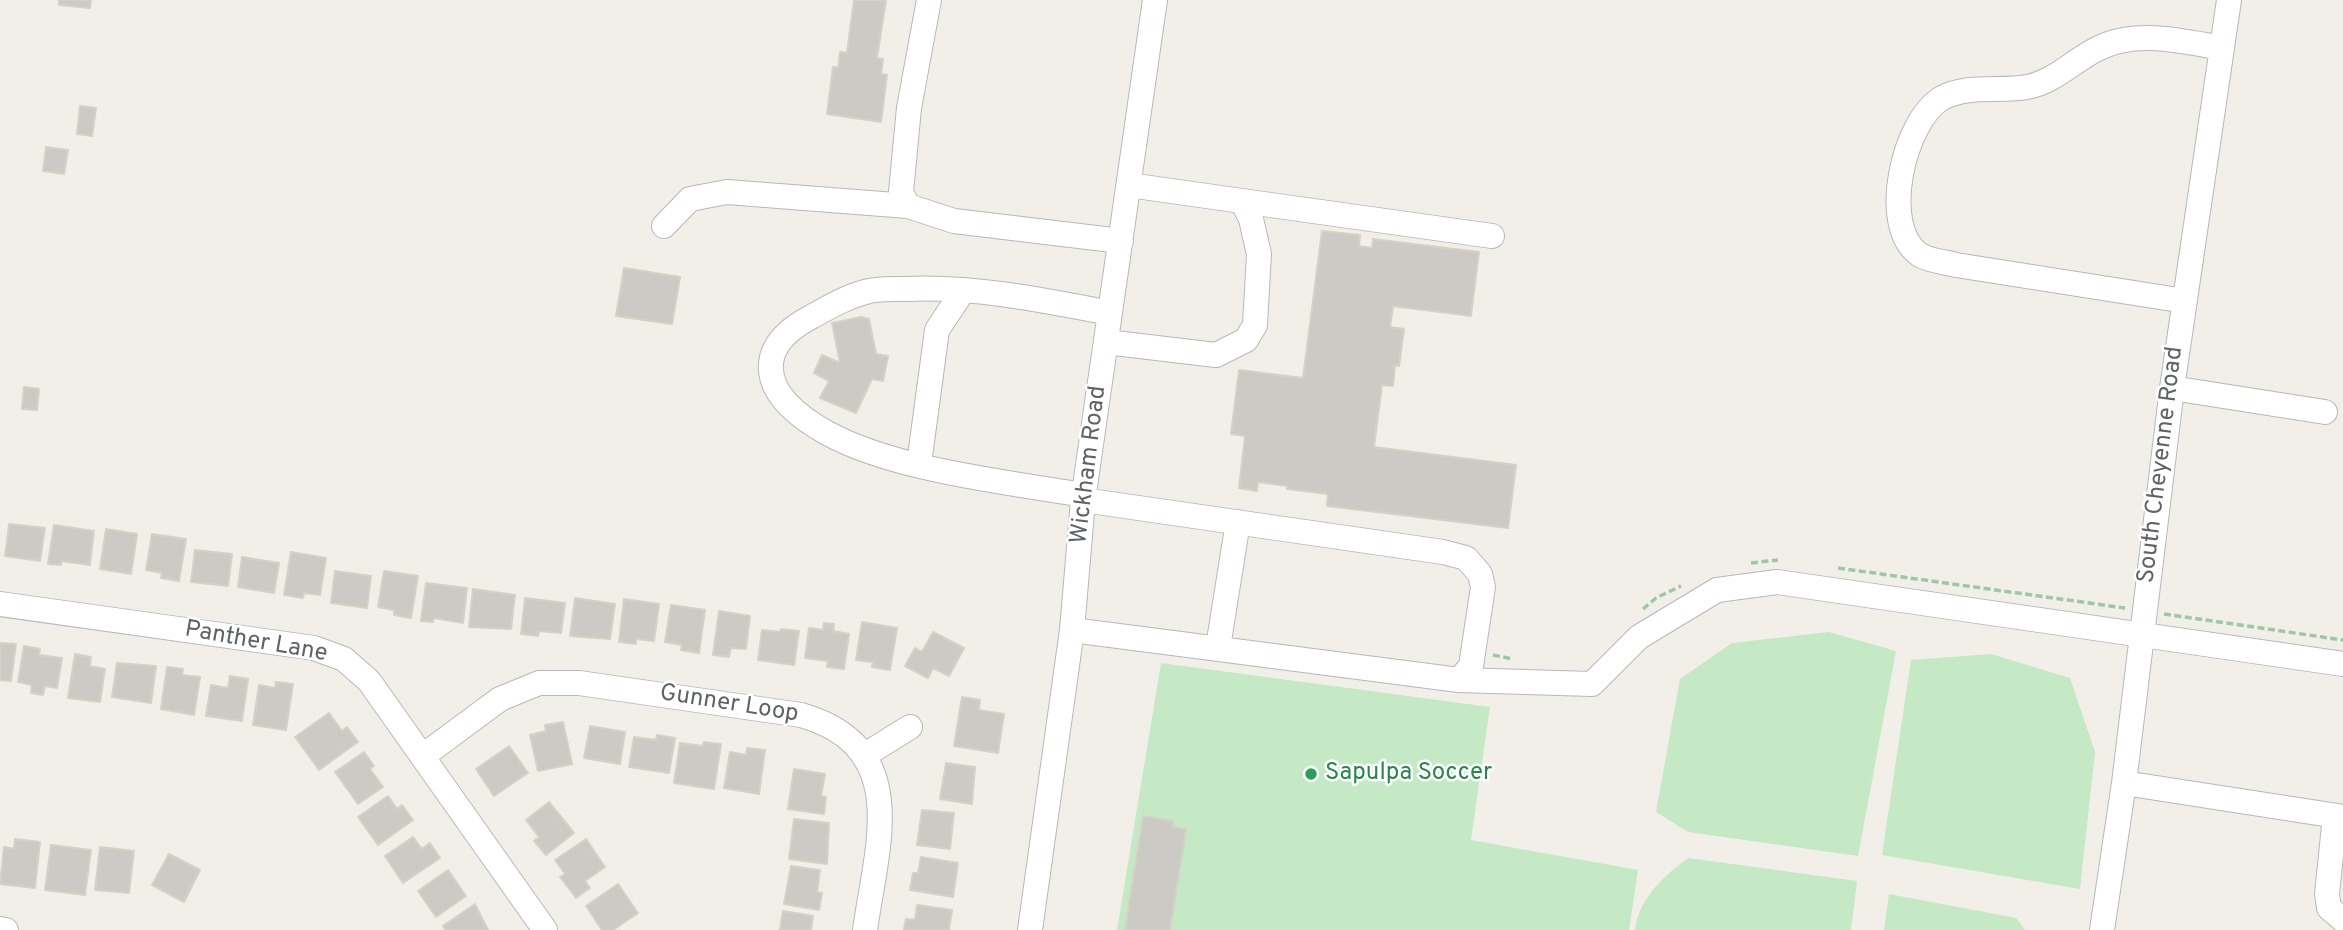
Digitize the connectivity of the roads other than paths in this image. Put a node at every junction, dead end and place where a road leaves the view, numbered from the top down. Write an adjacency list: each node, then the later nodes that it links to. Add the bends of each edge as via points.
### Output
1 (929, 0): 7 (street, via 909,108 901,192)
2 (1155, 0): 5 (street, Wickham Road)
3 (2229, 0): 4 (street, South Cheyenne Road)
4 (2222, 48): 12 (street, South Cheyenne Road); 12 (street, via 2161,38 2119,39 2028,87 1972,90 1942,98 1923,116 1903,160 1896,204 1907,237 1920,255 1956,265)
5 (1129, 185): 6 (street); 10 (street, Wickham Road)
6 (1242, 201): 9 (street); 14 (street, via 1259,254 1255,325 1247,340 1216,355)
7 (908, 206): 8 (street, via 727,192 690,199); 10 (street, via 954,221)
8 (664, 226)
9 (1492, 236)
10 (1121, 241): 13 (street, Wickham Road)
11 (963, 291): 13 (street, via 1021,296); 17 (street, via 937,330); 17 (street, via 870,290 792,327 771,362 775,388 793,409 827,433 875,453)
12 (2185, 301): 15 (street, South Cheyenne Road)
13 (1110, 313): 14 (street, Wickham Road)
14 (1106, 342): 18 (street, Wickham Road)
15 (2172, 388): 16 (street); 22 (street, South Cheyenne Road)
16 (2325, 412)
17 (919, 464): 18 (street)
18 (1083, 498): 19 (street); 21 (street, Wickham Road)
19 (1238, 523): 23 (street); 25 (street, via 1466,558 1480,573 1483,587 1471,666)
20 (0, 604): 28 (street, Panther Lane, via 330,652 369,681)
21 (1072, 630): 23 (street); 36 (street, Wickham Road)
22 (2140, 633): 24 (street); 25 (street, via 1777,582 1717,590 1639,636 1591,684); 29 (street, South Cheyenne Road)
23 (1218, 647): 25 (street)
24 (2343, 664)
25 (1458, 680)
26 (910, 727): 27 (street)
27 (865, 755): 28 (street, Gunner Loop, via 838,730 801,715 559,682 539,683 500,699); 35 (street, Gunner Loop, via 878,786 881,812)
28 (423, 756): 34 (street, Panther Lane)
29 (2124, 783): 30 (street); 37 (street, South Cheyenne Road)
30 (2339, 816): 31 (street, via 2327,894 2329,908)
31 (2343, 920)
32 (0, 929): 33 (street)
33 (6, 930)
34 (545, 930)
35 (865, 930)
36 (1030, 930)
37 (2102, 930)

